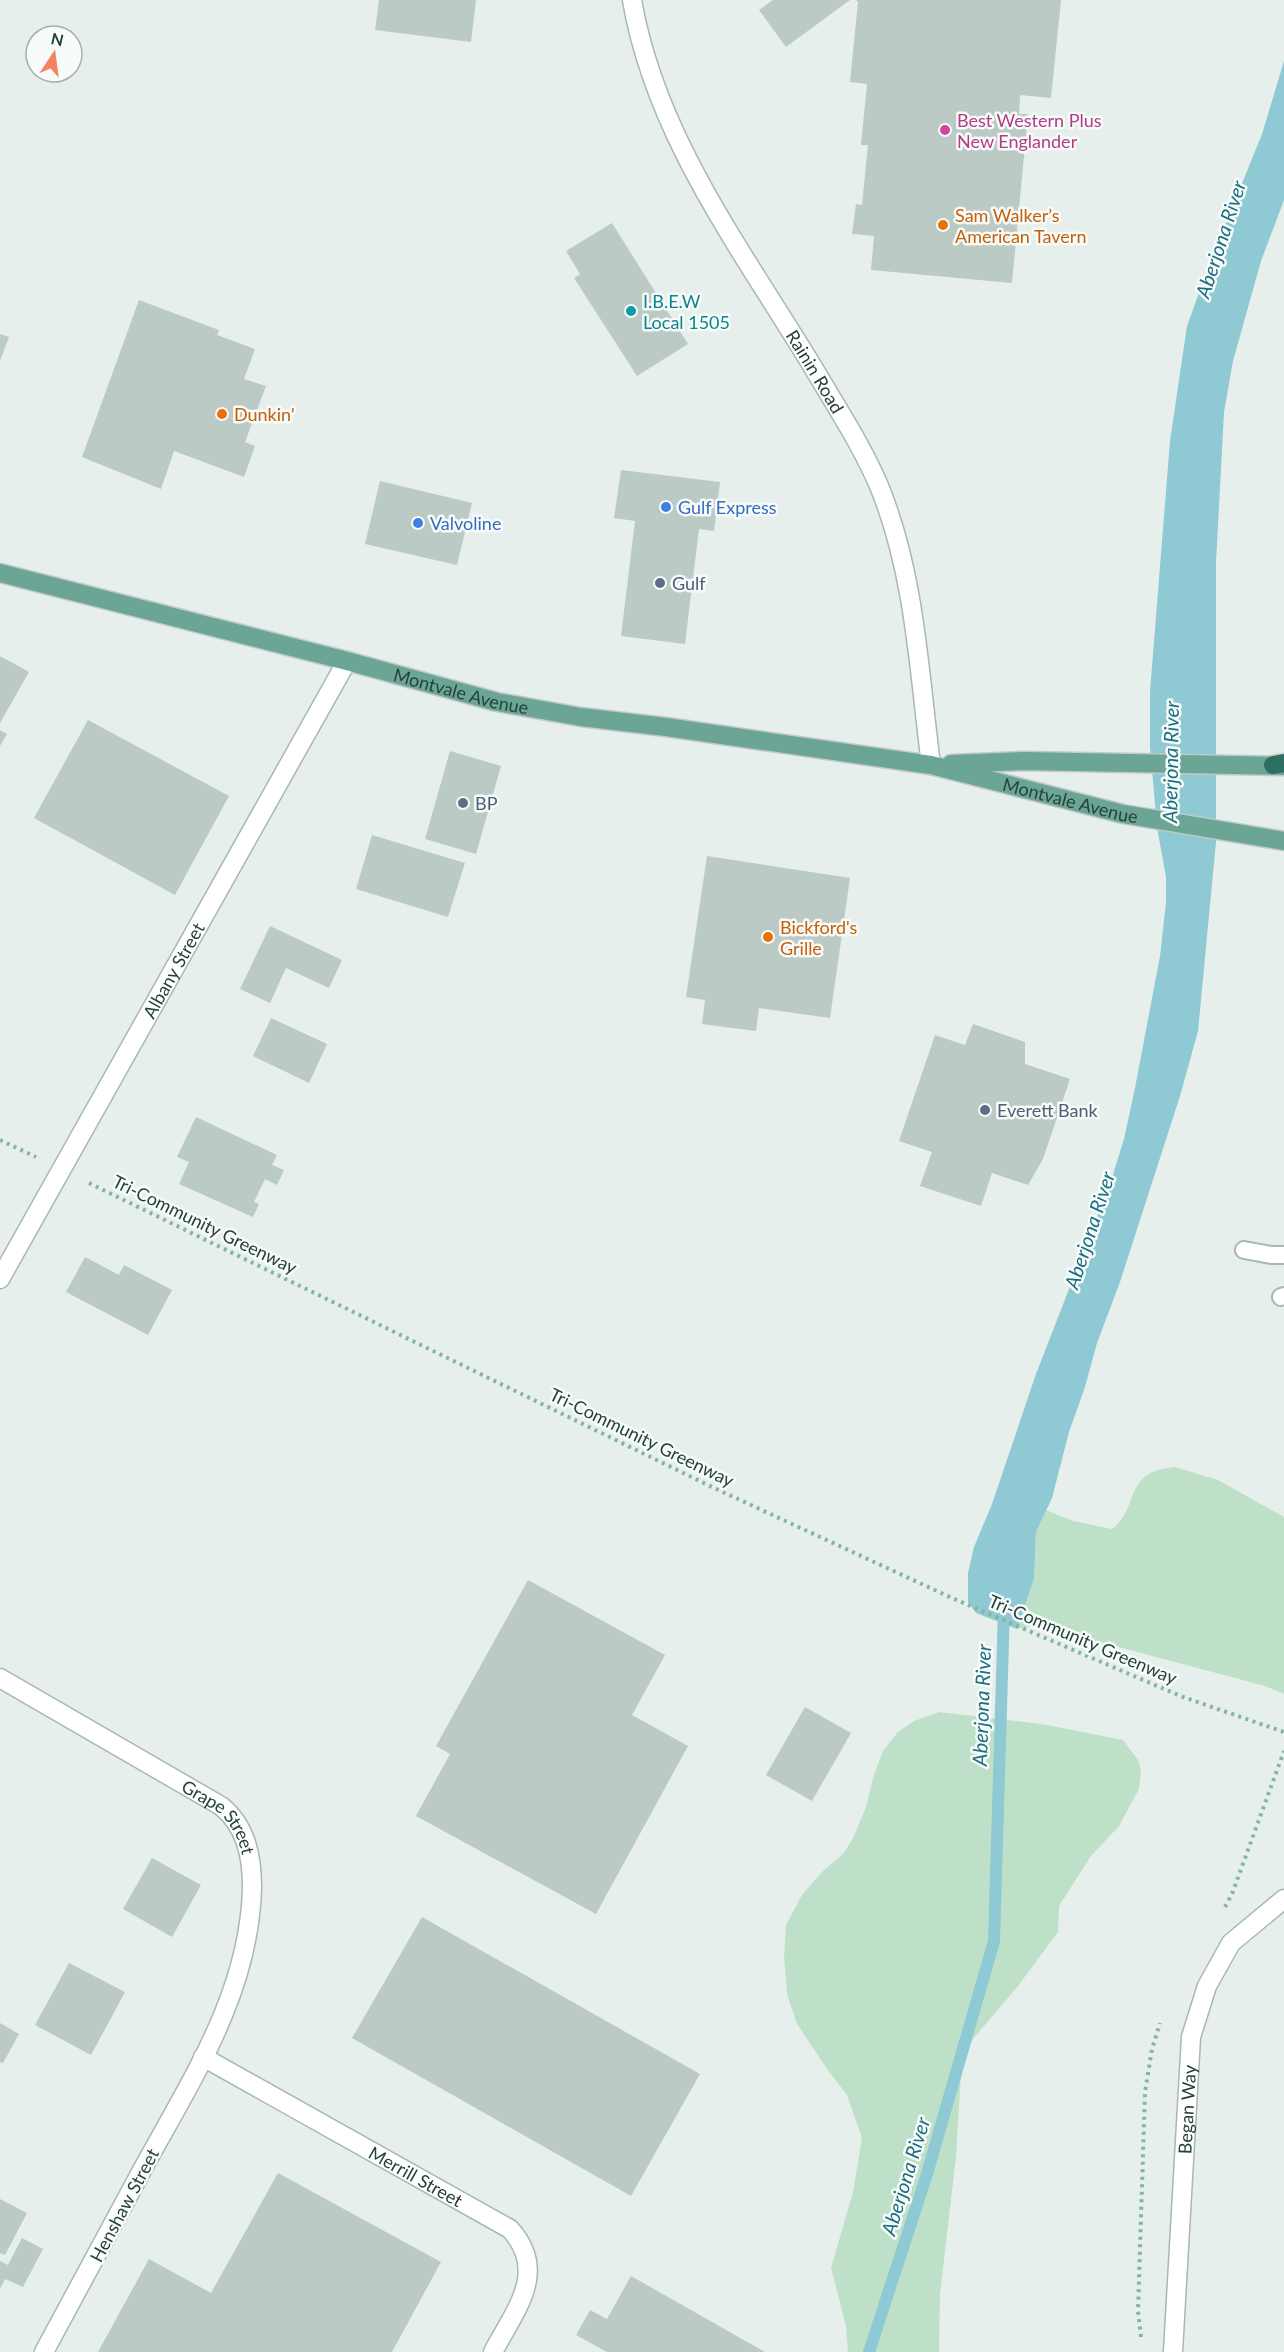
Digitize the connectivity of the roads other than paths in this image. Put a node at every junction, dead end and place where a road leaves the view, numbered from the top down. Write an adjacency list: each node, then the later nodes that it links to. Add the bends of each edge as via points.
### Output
1 (632, 0): 4 (street, Rainin Road, via 642,44 671,128 861,448 879,486 906,579)
2 (0, 573): 3 (main road, Montvale Avenue)
3 (347, 661): 4 (main road, Montvale Avenue, via 516,706); 9 (street, Albany Street)
4 (931, 765): 5 (main road, Montvale Avenue, via 1024,761); 6 (main road, Montvale Avenue, via 1124,814)
5 (1280, 765)
6 (1284, 841)
7 (1244, 1250): 8 (lane)
8 (1284, 1255)
9 (0, 1279)
10 (0, 1678): 12 (street, Grape Street, via 213,1801 242,1830 252,1877 248,1931 229,2002)
11 (1284, 1899): 15 (street, Began Way, via 1231,1943 1207,1986 1191,2037)
12 (203, 2057): 13 (street, Henshaw Street); 14 (street, Merrill Street, via 510,2229 523,2246 529,2276 523,2296)
13 (44, 2352)
14 (493, 2352)
15 (1173, 2352)

